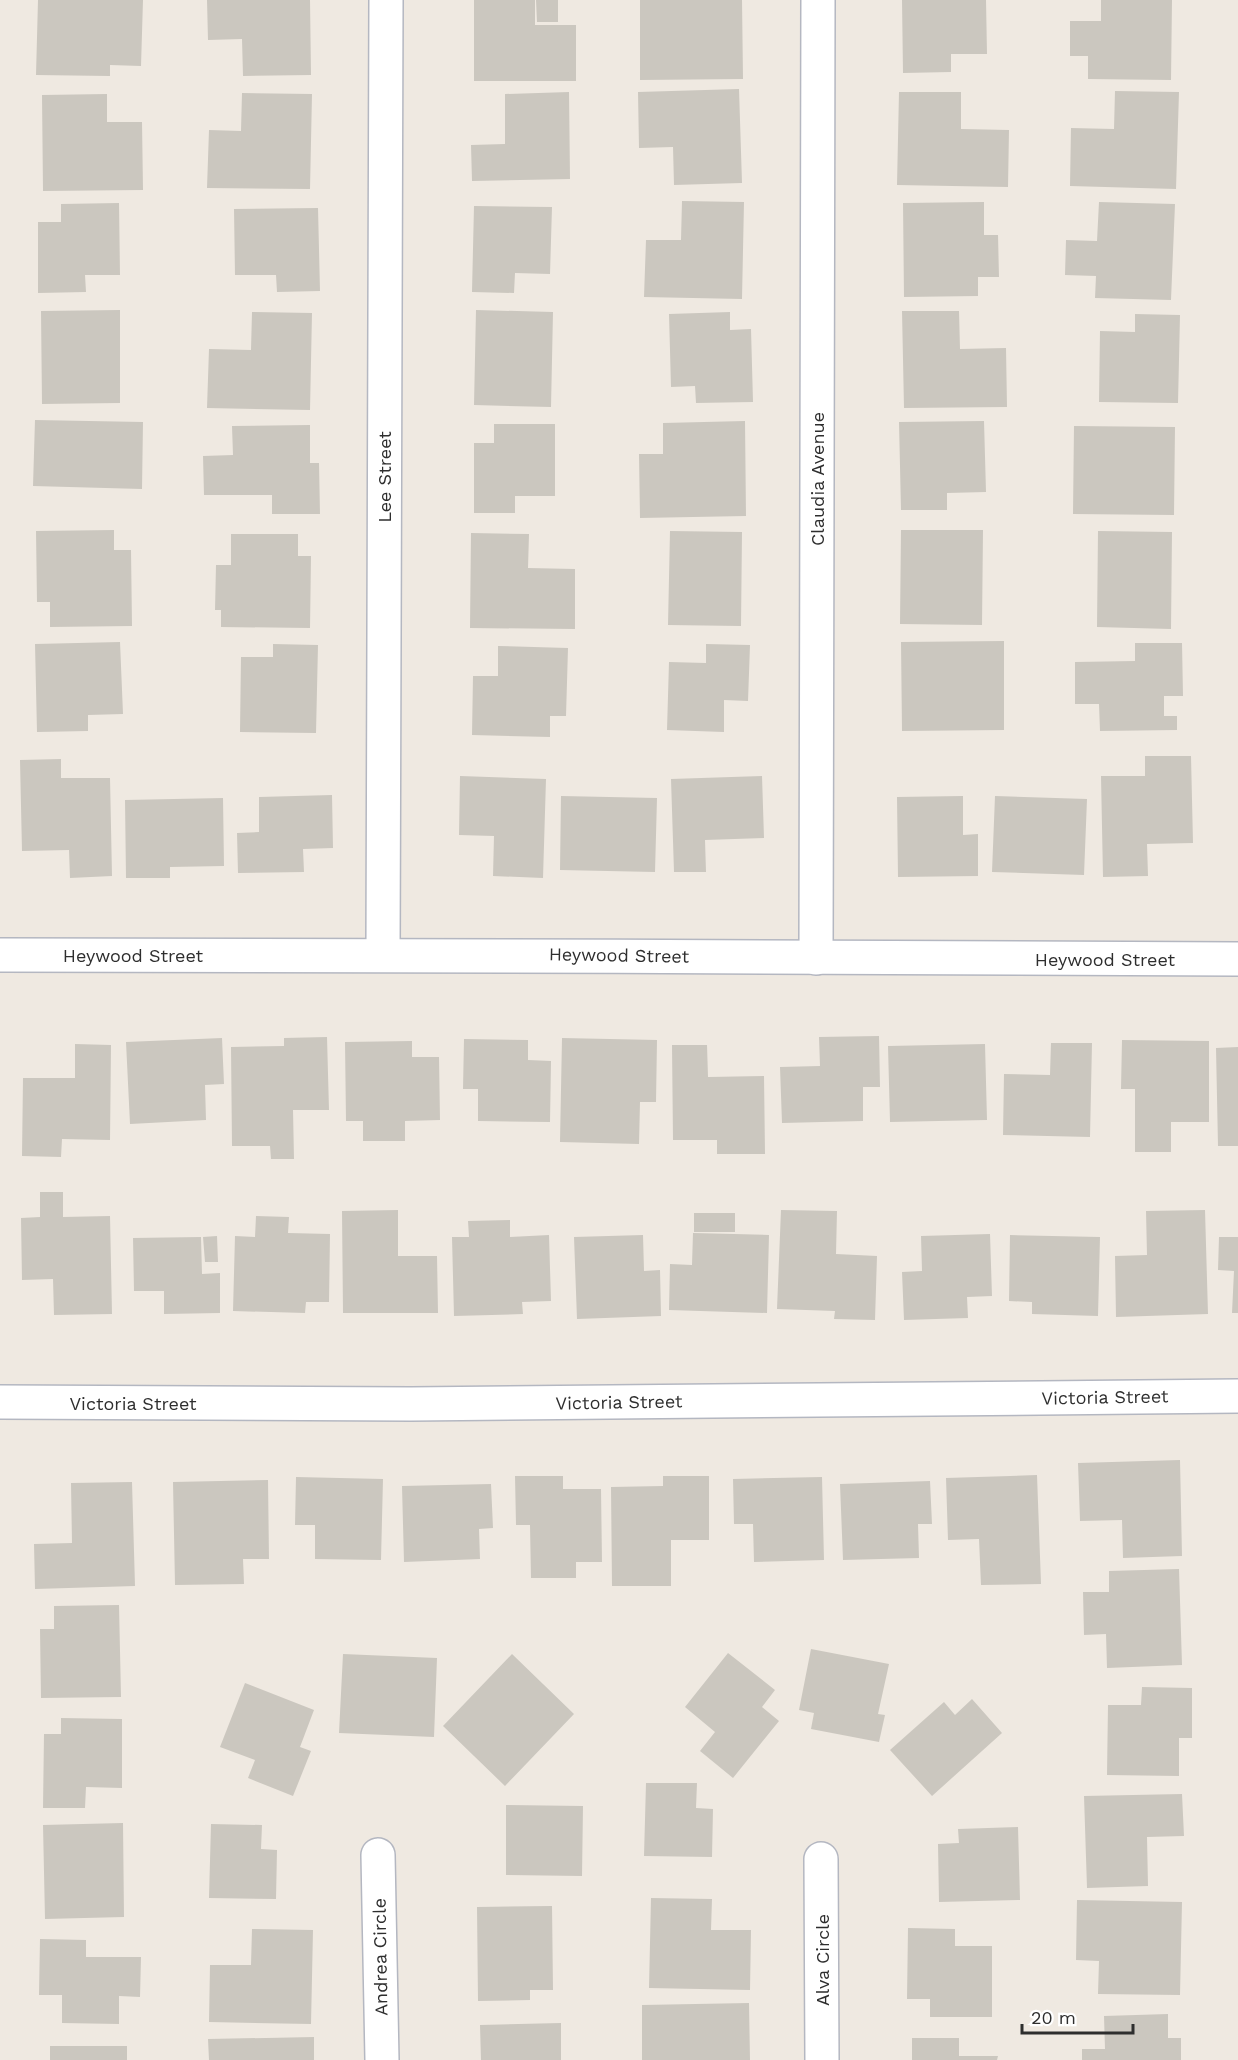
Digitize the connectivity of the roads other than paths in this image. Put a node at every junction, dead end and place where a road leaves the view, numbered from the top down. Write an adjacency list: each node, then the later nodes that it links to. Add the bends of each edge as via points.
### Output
1 (386, 0): 3 (street, Lee Street)
2 (818, 0): 5 (street, Claudia Avenue)
3 (383, 954): 4 (street, Heywood Street); 5 (street, Heywood Street)
4 (0, 955)
5 (816, 958): 6 (street, Heywood Street)
6 (1238, 959)
7 (1238, 1396): 8 (street, Victoria Street, via 411,1404)
8 (0, 1402)
9 (378, 1855): 11 (street, Andrea Circle)
10 (821, 1859): 12 (street, Alva Circle)
11 (382, 2060)
12 (822, 2060)

